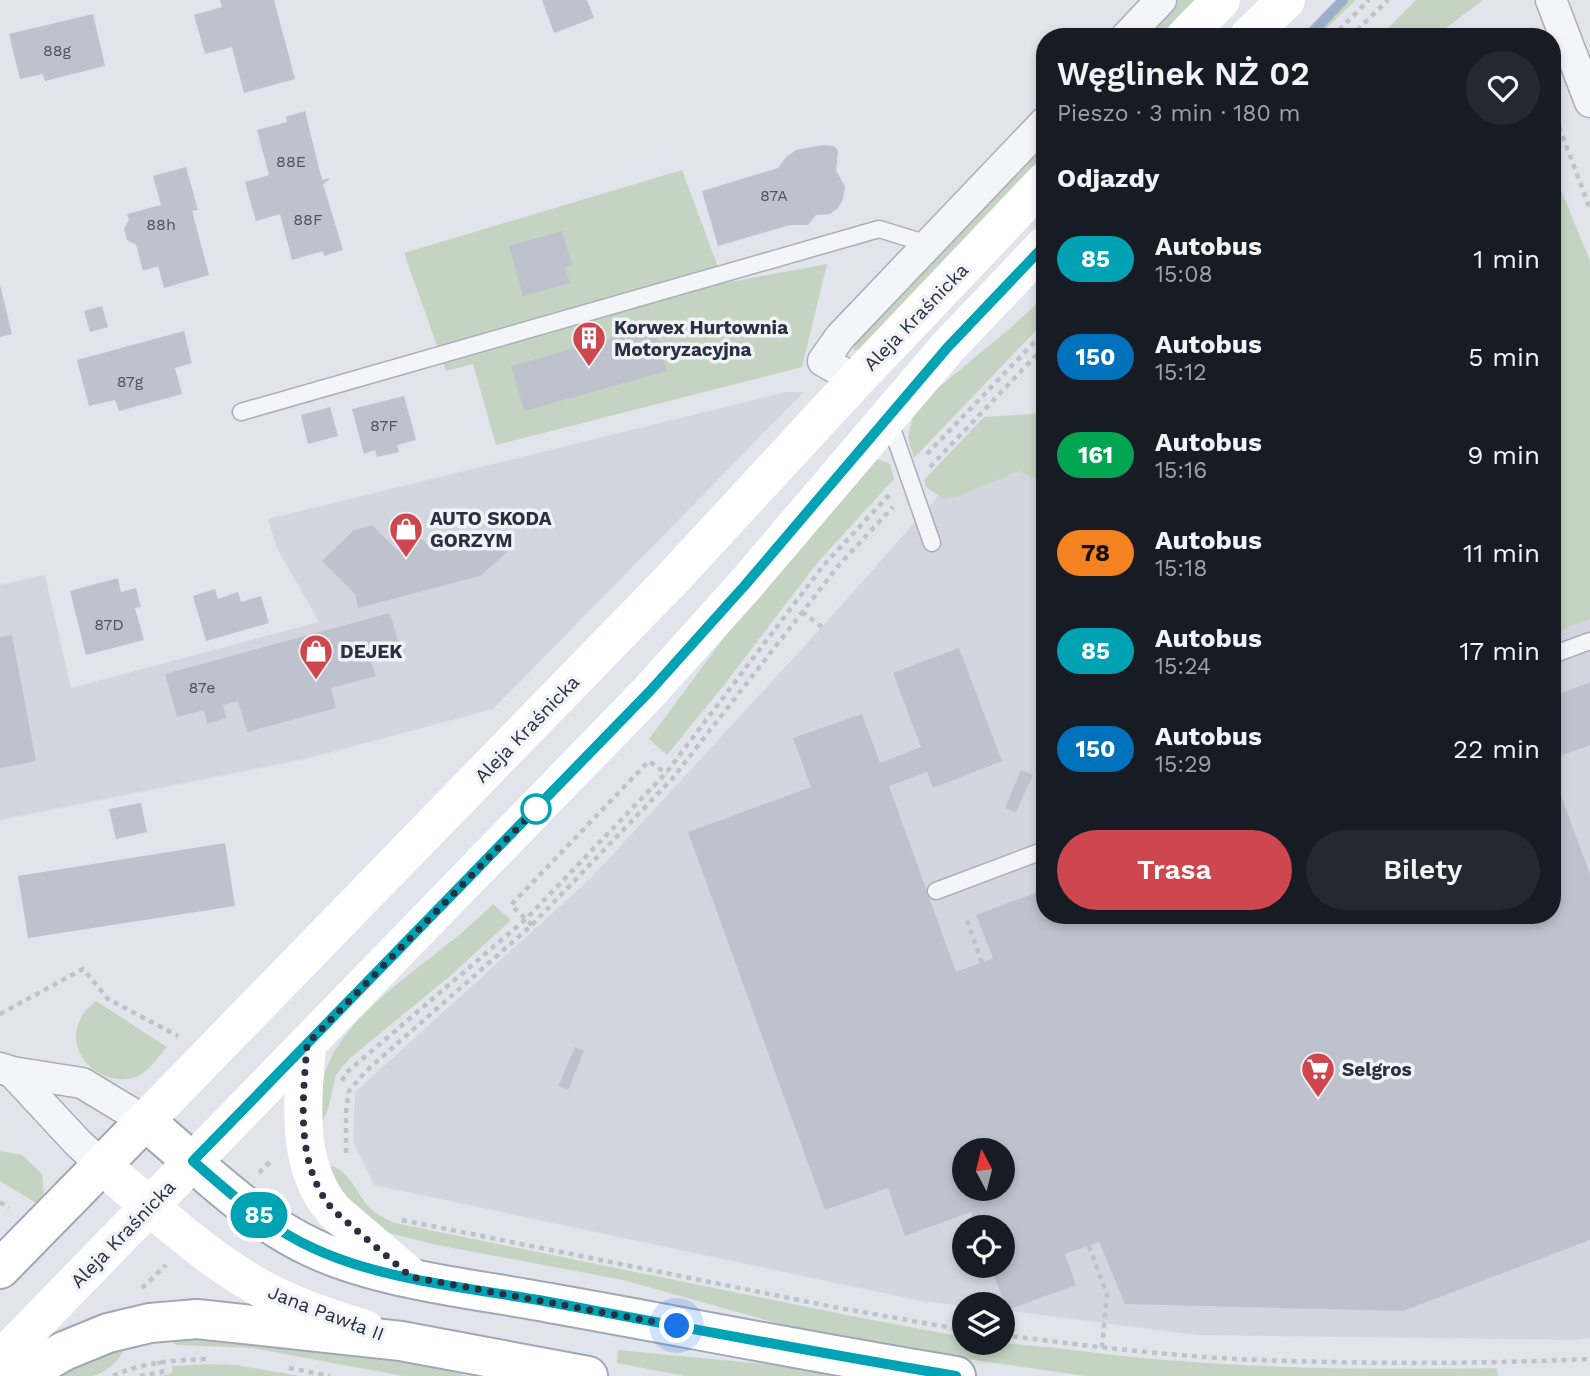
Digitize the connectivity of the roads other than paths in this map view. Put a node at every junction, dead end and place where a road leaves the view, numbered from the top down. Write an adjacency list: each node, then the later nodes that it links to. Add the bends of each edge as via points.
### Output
1 (1161, 0): 5 (street)
2 (1221, 0): 6 (main road)
3 (1286, 0): 7 (main road)
4 (1551, 0): 8 (street)
5 (1135, 28)
6 (1194, 28)
7 (1257, 28)
8 (1590, 102)
9 (1036, 131): 11 (street, Aleja Kraśnicka)
10 (1036, 190): 13 (main road, Aleja Kraśnicka)
11 (928, 244): 13 (street, Aleja Kraśnicka, via 823,361); 14 (lane, via 878,229)
12 (1036, 254): 15 (main road, Aleja Kraśnicka)
13 (856, 380): 23 (main road, Aleja Kraśnicka, via 674,577)
14 (241, 412)
15 (888, 416): 16 (lane); 21 (main road, Aleja Kraśnicka, via 650,691)
16 (932, 543)
17 (1590, 641): 18 (lane)
18 (1561, 652)
19 (1036, 853): 20 (lane)
20 (936, 891)
21 (307, 1044): 24 (main road, Aleja Kraśnicka); 28 (main road, via 304,1141 315,1182 334,1211)
22 (6, 1070): 23 (street, via 82,1083); 25 (street)
23 (145, 1121): 24 (main road); 25 (main road, Aleja Kraśnicka)
24 (193, 1161): 26 (main road, Aleja Kraśnicka); 28 (main road, via 287,1235 339,1259)
25 (102, 1165): 26 (main road, Jana Pawła II); 27 (main road, Aleja Kraśnicka)
26 (150, 1206): 29 (main road, Jana Pawła II, via 249,1282 319,1314); 30 (main road, Aleja Kraśnicka)
27 (0, 1269)
28 (411, 1277): 33 (main road)
29 (401, 1341): 31 (main road, via 235,1321 150,1323 108,1333); 32 (main road, Jana Pawła II)
30 (0, 1360)
31 (20, 1376)
32 (588, 1376)
33 (956, 1376)

